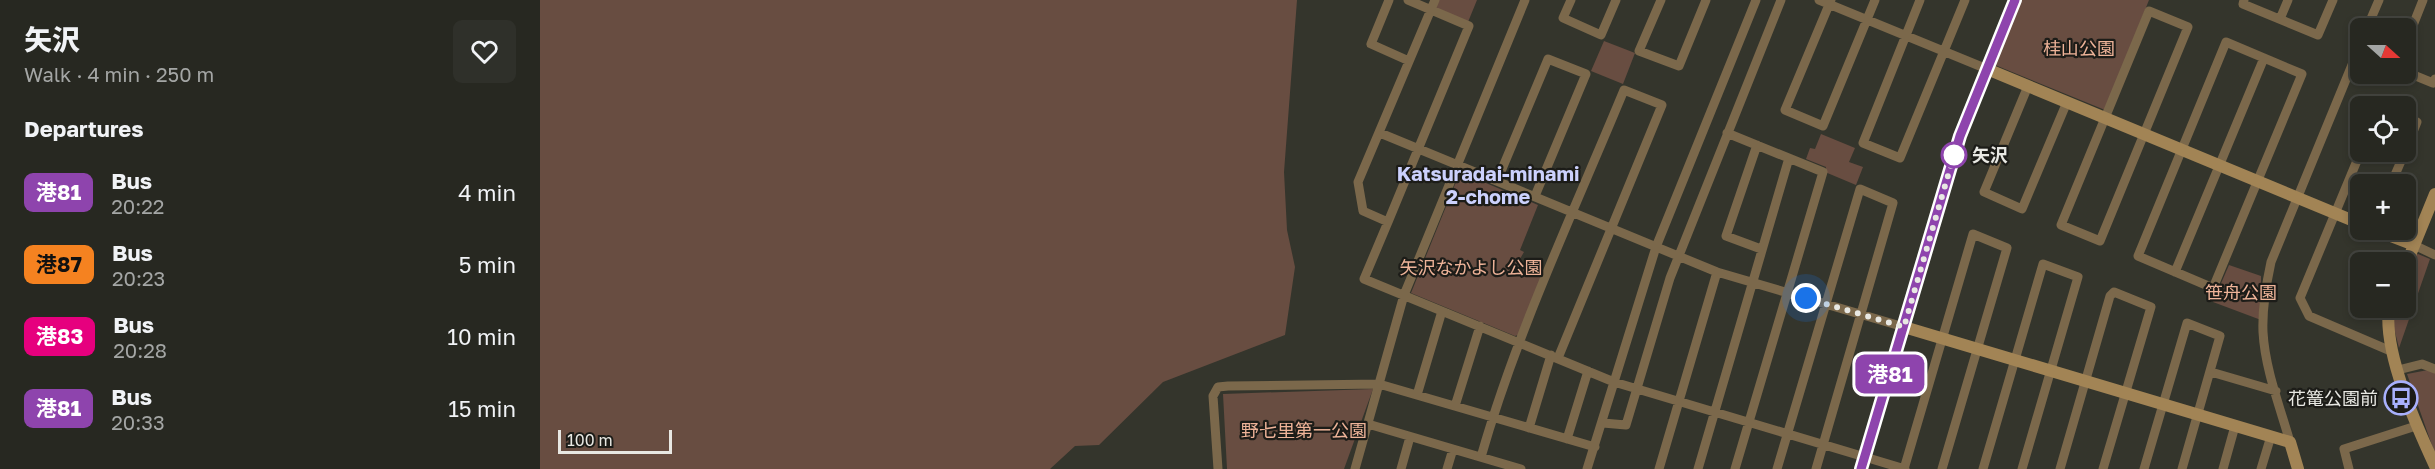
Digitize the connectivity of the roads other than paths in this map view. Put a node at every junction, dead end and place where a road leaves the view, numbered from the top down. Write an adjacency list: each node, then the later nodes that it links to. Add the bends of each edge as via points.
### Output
1 (1389, 0): 29 (street, via 1371,44)
2 (1408, 0): 21 (street)
3 (1525, 0): 45 (street)
4 (1570, 0): 5 (street, via 1563,18 1601,35)
5 (1616, 0)
6 (1661, 0): 7 (street, via 1639,51 1679,66)
7 (1706, 0)
8 (1756, 0): 59 (street)
9 (1781, 0): 38 (street)
10 (1819, 0): 20 (street)
11 (1875, 0): 25 (street)
12 (1920, 0): 26 (street)
13 (1965, 0): 27 (street)
14 (2015, 0): 30 (street)
15 (2244, 0): 24 (street, via 2243,4)
16 (2288, 0): 24 (street)
17 (2333, 0): 24 (street, via 2318,35)
18 (2379, 0): 22 (street)
19 (2423, 0): 23 (street)
20 (1830, 2): 25 (street); 25 (street, via 1785,110 1823,126)
21 (1433, 5): 29 (street); 41 (street, via 1469,26)
22 (2371, 18)
23 (2416, 18)
24 (2280, 19)
25 (1867, 20): 26 (street)
26 (1906, 35): 27 (street); 27 (street, via 1863,143 1872,147 1900,158)
27 (1944, 51): 30 (street)
28 (2264, 58): 42 (street, via 2226,42); 46 (street); 48 (street, via 2302,74)
29 (1410, 61): 37 (street)
30 (1987, 69): 34 (street); 74 (street, via 1960,136)
31 (2350, 70): 51 (street)
32 (2416, 76): 33 (street, via 2433,83)
33 (2435, 79)
34 (2028, 86): 35 (street); 35 (street, via 1984,192 2022,209)
35 (2067, 102): 36 (street)
36 (2105, 118): 39 (street); 39 (street, via 2061,225 2100,241); 39 (street, via 2149,11 2188,27)
37 (1380, 133): 41 (street); 55 (street, via 1358,182 1363,211)
38 (1727, 133): 40 (street); 63 (street)
39 (2144, 134): 42 (street)
40 (1757, 145): 43 (street); 60 (street, via 1726,237)
41 (1419, 149): 45 (street); 55 (street)
42 (2182, 150): 46 (street); 65 (street, via 2138,256)
43 (1789, 158): 60 (street); 67 (street, via 1823,172)
44 (2356, 162): 53 (street)
45 (1457, 165): 47 (street); 68 (street)
46 (2220, 165): 48 (street); 65 (street)
47 (1497, 181): 50 (street); 50 (street, via 1548,58 1586,74)
48 (2258, 181): 51 (street); 65 (street, via 2213,288)
49 (2435, 195): 58 (street)
50 (1535, 196): 52 (street)
51 (2298, 197): 53 (street); 90 (street, via 2271,262 2264,291 2263,331)
52 (1573, 213): 56 (street); 56 (street, via 1624,90 1662,105); 76 (street)
53 (2335, 213): 54 (street); 78 (street, via 2300,298 2309,316)
54 (2350, 219)
55 (1388, 222): 68 (street, via 1364,279)
56 (1611, 228): 59 (street); 79 (street)
57 (2401, 240): 58 (street)
58 (2414, 245): 61 (street); 62 (street)
59 (1656, 247): 63 (street); 87 (street)
60 (1761, 249): 66 (street)
61 (2411, 252)
62 (2435, 255)
63 (1678, 256): 64 (street); 89 (street)
64 (1717, 272): 66 (street); 93 (street)
65 (2175, 272)
66 (1753, 283): 67 (street); 96 (street)
67 (1787, 293): 69 (street); 100 (street)
68 (1404, 295): 70 (street); 88 (street)
69 (1825, 304): 71 (street); 71 (street, via 1860,189 1893,202); 105 (street)
70 (1442, 311): 73 (street); 92 (street)
71 (1862, 315): 74 (street); 110 (street)
72 (2389, 318): 78 (street)
73 (1480, 326): 76 (street); 95 (street)
74 (1904, 327): 75 (street); 114 (street)
75 (1942, 339): 77 (street); 77 (street, via 1973,234 2007,248); 128 (street)
76 (1520, 343): 79 (street); 98 (street)
77 (1977, 349): 80 (street); 129 (street)
78 (2393, 351): 82 (street)
79 (1555, 357): 83 (street); 104 (street)
80 (2015, 360): 84 (street); 84 (street, via 2043,264 2078,278); 130 (street)
81 (2435, 369): 82 (street, via 2422,364)
82 (2398, 370): 103 (street)
83 (1588, 371): 87 (street); 108 (street)
84 (2051, 371): 86 (street); 131 (street)
85 (2211, 372): 90 (street); 94 (street, via 2220,336 2187,323); 97 (street)
86 (2085, 381): 91 (street); 91 (street, via 2114,292 2151,307); 132 (street)
87 (1614, 382): 89 (street); 99 (street)
88 (1379, 384): 92 (street); 101 (street); 117 (street, via 1218,387 1213,396)
89 (1636, 388): 93 (street); 99 (street, via 1626,425)
90 (2276, 391): 109 (street)
91 (2126, 393): 94 (street); 133 (street)
92 (1417, 395): 95 (street)
93 (1679, 402): 96 (street); 123 (street)
94 (2163, 404): 97 (street); 134 (street)
95 (1455, 406): 98 (street)
96 (1714, 412): 100 (street); 124 (street)
97 (2198, 414): 102 (street); 135 (street)
98 (1492, 417): 104 (street); 113 (street)
99 (1603, 423): 111 (street)
100 (1749, 423): 105 (street); 125 (street)
101 (1368, 424): 107 (street); 118 (street)
102 (2235, 426): 106 (street); 136 (street)
103 (2416, 426): 116 (street); 139 (street, via 2344,449)
104 (1529, 428): 108 (street)
105 (1787, 434): 110 (street); 126 (street)
106 (2271, 436): 109 (street); 137 (street)
107 (1410, 437): 112 (street); 119 (street)
108 (1567, 439): 111 (street)
109 (2290, 442): 138 (street)
110 (1823, 445): 114 (street); 127 (street)
111 (1595, 447): 122 (street)
112 (1453, 449): 113 (street); 120 (street)
113 (1481, 457): 115 (street)
114 (1863, 463): 128 (street)
115 (1495, 465): 121 (street)
116 (2435, 466)
117 (1218, 469)
118 (1355, 469)
119 (1401, 469)
120 (1448, 469)
121 (1521, 469)
122 (1587, 469)
123 (1659, 469)
124 (1698, 469)
125 (1736, 469)
126 (1777, 469)
127 (1816, 469)
128 (1904, 469)
129 (1942, 469)
130 (1983, 469)
131 (2022, 469)
132 (2060, 469)
133 (2103, 469)
134 (2144, 469)
135 (2182, 469)
136 (2223, 469)
137 (2261, 469)
138 (2298, 469)
139 (2349, 469)

